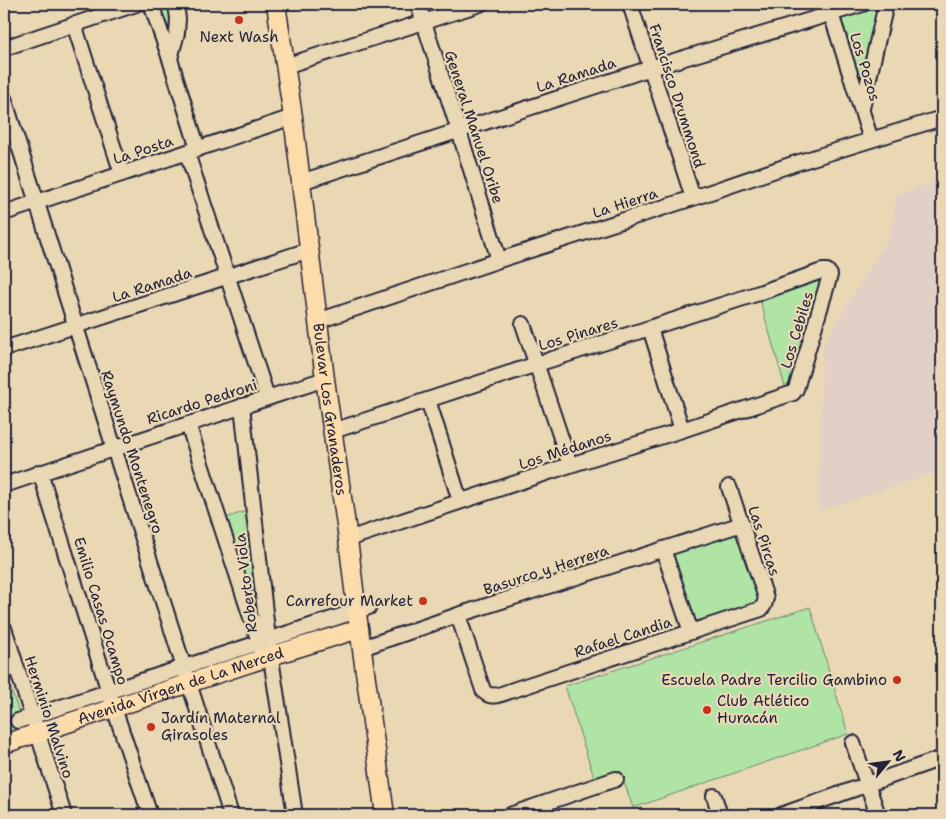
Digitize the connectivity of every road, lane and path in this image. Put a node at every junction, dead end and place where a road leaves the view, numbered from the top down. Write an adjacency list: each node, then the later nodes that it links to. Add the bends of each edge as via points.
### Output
1 (136, 4): 12 (street)
2 (151, 4): 14 (street)
3 (176, 4): 14 (street, via 177,33)
4 (276, 4): 15 (main road, Bulevar Los Granaderos)
5 (418, 4): 11 (street, General Manuel Oribe)
6 (480, 4): 11 (street)
7 (630, 4): 16 (street, Francisco Drummond)
8 (863, 4): 10 (street, La Ramada)
9 (886, 4): 18 (street)
10 (829, 8): 16 (street, La Ramada); 18 (street, Los Pozos)
11 (424, 22): 15 (street); 21 (street, General Manuel Oribe)
12 (74, 24): 13 (street); 24 (street)
13 (4, 48)
14 (170, 59): 23 (street)
15 (285, 66): 19 (main road, Bulevar Los Granaderos)
16 (651, 68): 21 (street, La Ramada); 26 (street, Francisco Drummond)
17 (4, 98): 27 (street, Raymundo Montenegro)
18 (861, 110): 22 (street, Los Pozos)
19 (293, 117): 23 (street, La Posta); 25 (main road, Bulevar Los Granaderos)
20 (942, 118): 22 (street, La Hierra)
21 (459, 131): 25 (street, La Ramada); 30 (street, General Manuel Oribe)
22 (871, 140): 26 (street, La Hierra)
23 (192, 151): 24 (street, La Posta); 32 (street)
24 (122, 174): 27 (street, La Posta)
25 (301, 182): 29 (main road, Bulevar Los Granaderos)
26 (693, 198): 30 (street, La Hierra)
27 (36, 202): 28 (street, La Posta); 35 (street, Raymundo Montenegro)
28 (4, 213)
29 (309, 250): 32 (street, La Ramada); 33 (main road, Bulevar Los Granaderos)
30 (499, 260): 33 (street, La Hierra)
31 (830, 276): 36 (street, Los Pinares, via 828,271 822,271); 40 (street, Los Cebiles)
32 (228, 277): 35 (street, La Ramada); 41 (street)
33 (318, 321): 39 (main road, Bulevar Los Granaderos)
34 (523, 324): 38 (street)
35 (75, 326): 37 (street, La Ramada); 47 (street, Raymundo Montenegro)
36 (650, 328): 38 (street, Los Pinares); 45 (street)
37 (4, 349)
38 (537, 364): 42 (street, Los Pinares); 48 (street)
39 (325, 379): 41 (street, Ricardo Pedroni); 46 (main road, Bulevar Los Granaderos)
40 (793, 393): 45 (street, Los Médanos)
41 (267, 397): 43 (street, Ricardo Pedroni)
42 (428, 400): 46 (street, Los Pinares); 52 (street)
43 (242, 406): 44 (street, Ricardo Pedroni); 63 (street, Roberto Viola)
44 (188, 424): 47 (street, Ricardo Pedroni); 63 (street)
45 (682, 430): 48 (street, Los Médanos)
46 (333, 431): 54 (main road, Bulevar Los Granaderos)
47 (114, 448): 49 (street, Ricardo Pedroni); 64 (street, Raymundo Montenegro)
48 (570, 465): 52 (street, Los Médanos)
49 (40, 472): 50 (street, Ricardo Pedroni); 65 (street, Emilio Casas Ocampo)
50 (4, 485)
51 (730, 487): 53 (street, Las Pircas)
52 (460, 502): 54 (street, Los Médanos)
53 (742, 524): 55 (street, Basurco y Herrera); 56 (street, Las Pircas, via 766,598)
54 (348, 539): 57 (main road, Bulevar Los Granaderos)
55 (663, 549): 58 (street, Basurco y Herrera); 60 (street)
56 (764, 605): 60 (street, Rafael Candia, via 761,610)
57 (363, 609): 59 (main road, Bulevar Los Granaderos); 63 (street, Avenida Virgen de La Merced)
58 (458, 615): 60 (street, Rafael Candia, via 483,690 489,696); 62 (street, Basurco y Herrera)
59 (359, 629): 62 (main road, Bulevar Los Granaderos); 63 (main road, Avenida Virgen de La Merced)
60 (691, 632)
61 (4, 633): 66 (street, Herminio Malvino)
62 (362, 648): 77 (main road, Bulevar Los Granaderos)
63 (266, 649): 64 (main road, Avenida Virgen de La Merced); 76 (street, Roberto Viola)
64 (187, 675): 65 (main road, Avenida Virgen de La Merced); 75 (street, Raymundo Montenegro)
65 (111, 700): 66 (main road, Avenida Virgen de La Merced); 74 (street, Emilio Casas Ocampo)
66 (29, 724): 68 (main road, Avenida Virgen de La Merced); 73 (street, Herminio Malvino)
67 (853, 743): 71 (street)
68 (4, 744)
69 (942, 758): 71 (street)
70 (616, 779): 78 (street)
71 (868, 785): 80 (street); 81 (street)
72 (714, 796): 79 (street)
73 (64, 815)
74 (150, 815)
75 (231, 815)
76 (295, 815)
77 (385, 815)
78 (510, 815)
79 (720, 815)
80 (781, 815)
81 (878, 815)

